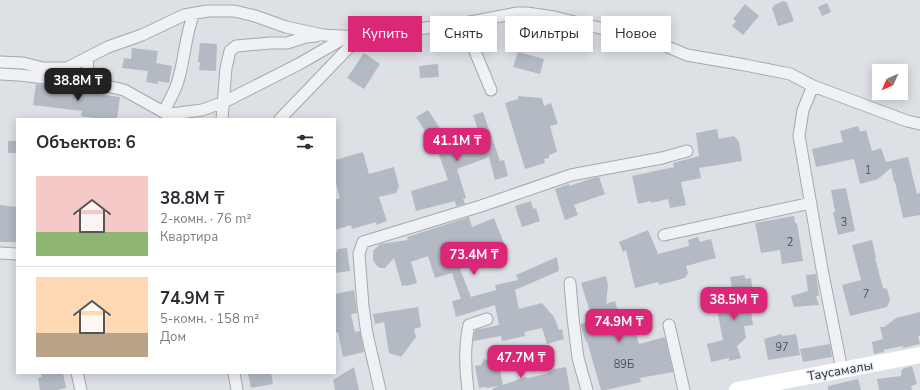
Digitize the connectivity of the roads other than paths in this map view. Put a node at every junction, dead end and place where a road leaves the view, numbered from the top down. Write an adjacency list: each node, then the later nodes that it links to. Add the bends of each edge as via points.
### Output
1 (194, 13): 3 (street, via 234,11); 7 (street); 14 (street, via 189,24 185,52)
2 (497, 17): 11 (street, via 527,13 608,30 632,32 687,54 790,74)
3 (322, 35): 4 (street); 13 (street, via 306,37 287,44 236,46 230,51 226,68)
4 (347, 36): 13 (street)
5 (348, 49): 16 (street)
6 (475, 52): 12 (street)
7 (88, 57): 8 (street, via 67,68 43,68 23,63); 10 (street, via 88,73)
8 (0, 62)
9 (0, 74): 10 (street)
10 (95, 84): 14 (street, via 124,90)
11 (813, 86): 17 (street); 19 (street, via 803,110 799,136)
12 (491, 90)
13 (224, 102): 14 (street, via 202,110); 15 (street)
14 (168, 115)
15 (222, 118)
16 (281, 118)
17 (920, 124)
18 (687, 151): 32 (street, via 662,158 570,174 489,203 363,242 359,254 363,306)
19 (811, 203): 20 (street); 27 (street)
20 (664, 235)
21 (0, 253): 22 (street)
22 (16, 254)
23 (570, 283): 34 (street, via 578,358)
24 (487, 319): 33 (street, via 469,325 465,340)
25 (670, 325): 35 (street)
26 (920, 355): 27 (street, Таусамалы)
27 (842, 370): 36 (street, Таусамалы)
28 (77, 374): 30 (street)
29 (234, 374): 31 (street)
30 (81, 390)
31 (237, 390)
32 (380, 390)
33 (468, 390)
34 (587, 390)
35 (684, 390)
36 (737, 390)

